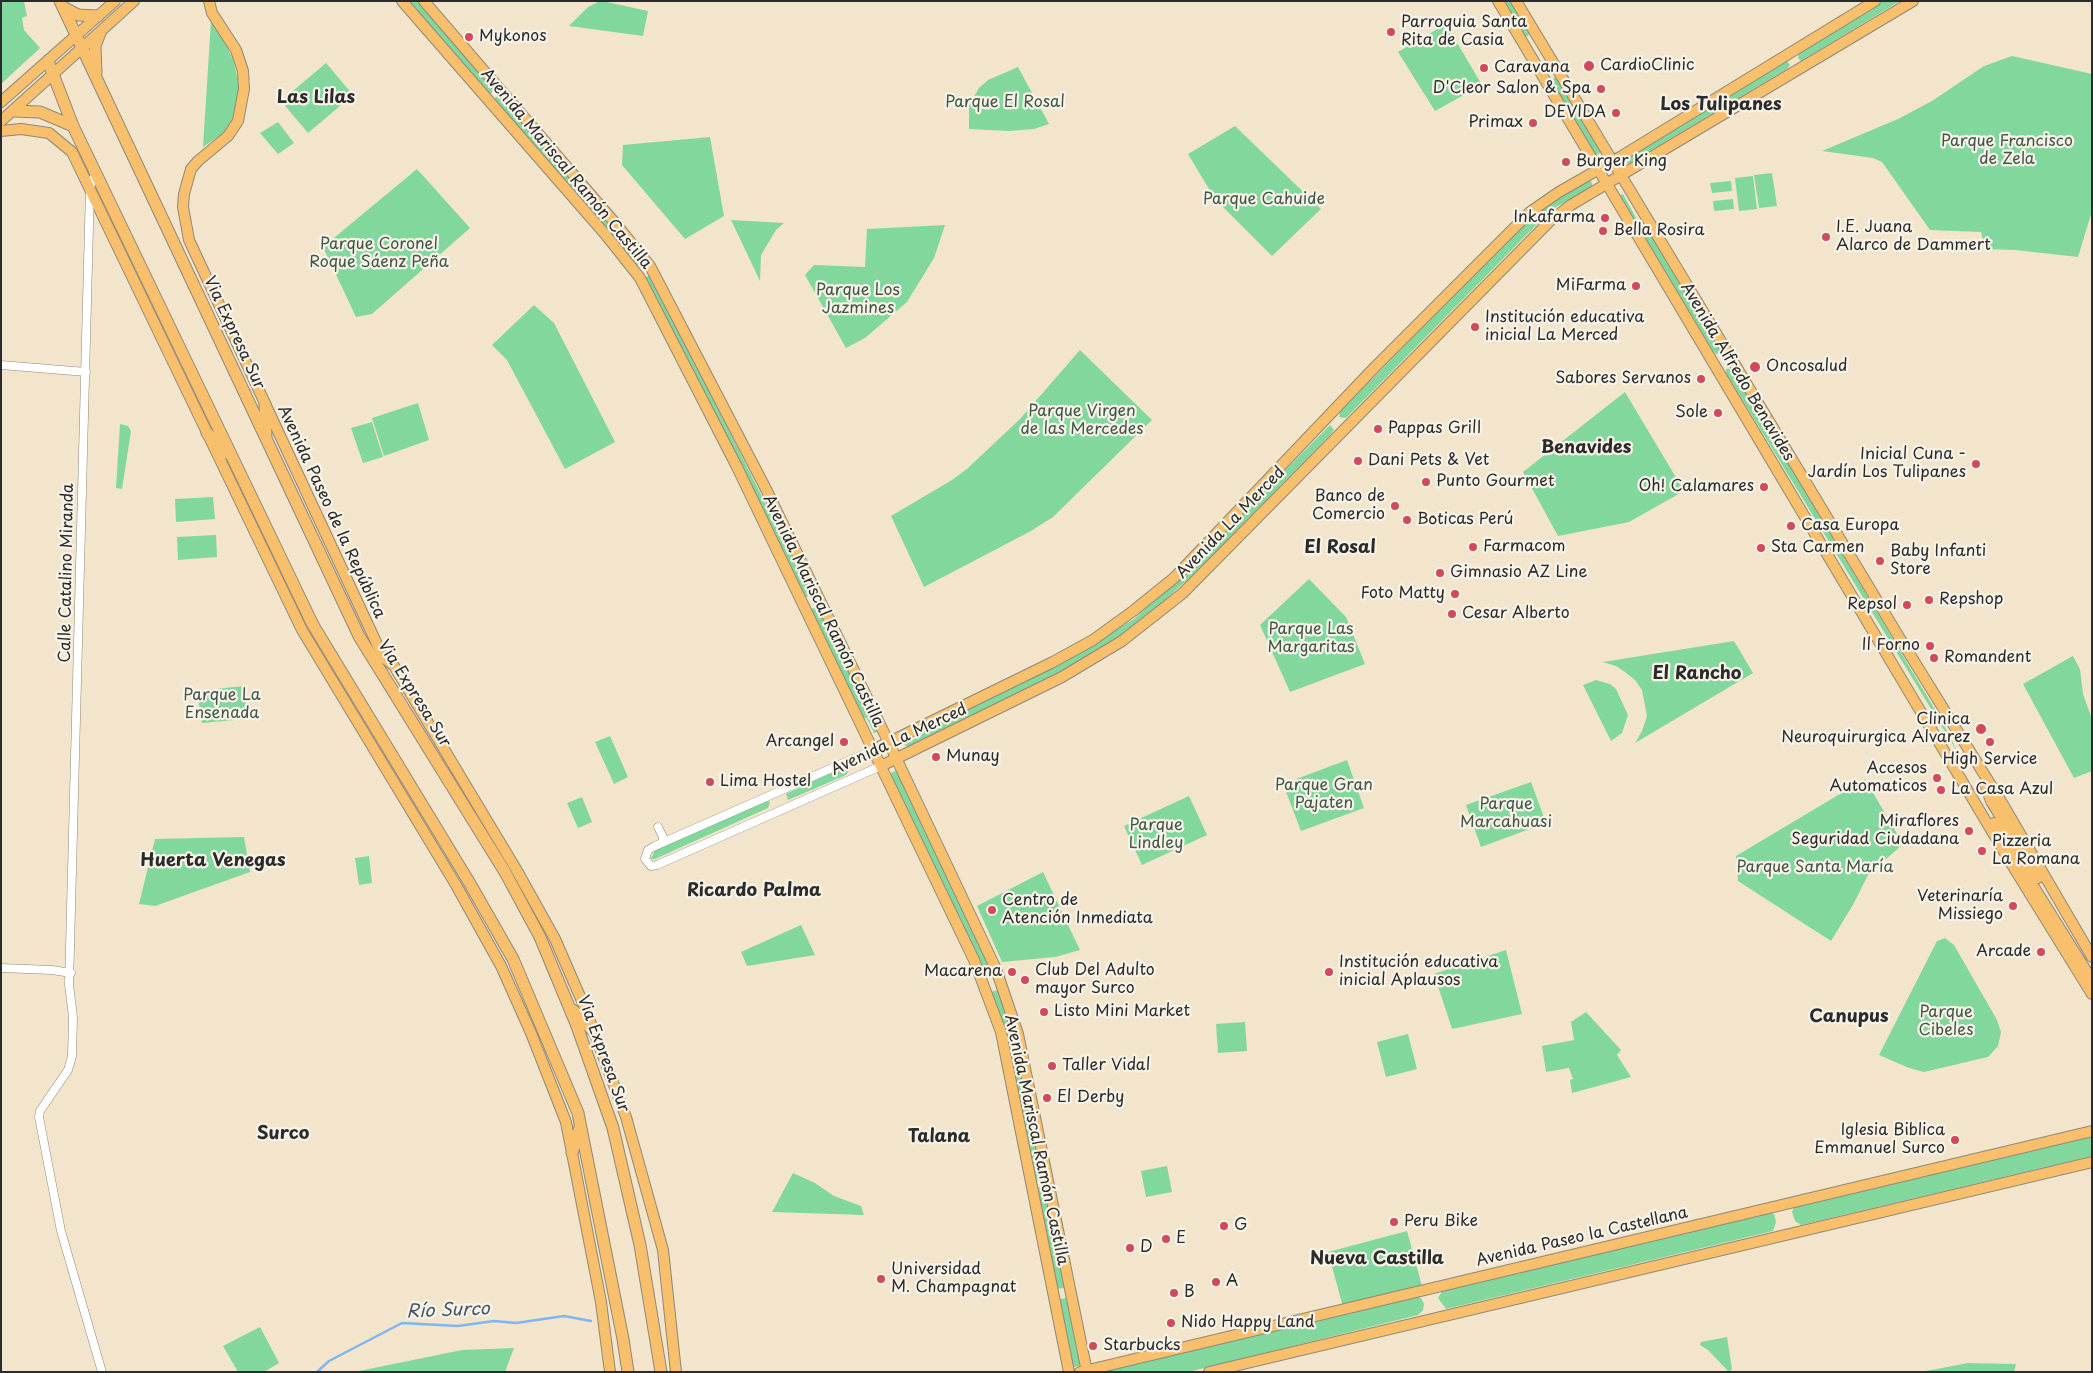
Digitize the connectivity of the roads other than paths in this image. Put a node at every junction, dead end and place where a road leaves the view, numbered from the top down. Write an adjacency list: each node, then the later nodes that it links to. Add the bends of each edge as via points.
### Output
1 (115, 1): 11 (main road)
2 (134, 1): 12 (main road)
3 (209, 1): 35 (main road, Avenida Paseo de la República, via 212,13 236,50 243,71 244,89 238,122 228,136 191,168 184,194 185,223 189,240)
4 (402, 1): 40 (main road, Avenida Mariscal Ramón Castilla, via 640,278)
5 (424, 1): 39 (main road, Avenida Mariscal Ramón Castilla, via 650,266)
6 (1498, 1): 26 (main road, Avenida Alfredo Benavides)
7 (1516, 1): 25 (main road, Avenida Alfredo Benavides)
8 (1875, 1): 15 (main road, Avenida La Merced)
9 (1913, 1): 17 (main road, Avenida La Merced)
10 (61, 3): 11 (highway, via 78,15); 13 (highway, Via Expresa Sur)
11 (98, 16): 13 (main road)
12 (100, 32): 14 (main road); 19 (highway, via 95,46)
13 (75, 36): 14 (highway, Via Expresa Sur); 16 (main road)
14 (81, 49): 18 (main road); 19 (highway, Via Expresa Sur)
15 (1790, 54): 17 (main road); 25 (main road, Avenida La Merced)
16 (48, 61): 18 (highway); 20 (main road)
17 (1798, 68): 28 (main road, Avenida La Merced)
18 (53, 75): 21 (main road); 23 (highway)
19 (97, 80): 37 (highway, Via Expresa Sur)
20 (1, 102)
21 (13, 111): 22 (main road); 23 (highway, via 40,112)
22 (1, 121)
23 (73, 126): 27 (highway)
24 (1, 131): 30 (main road, via 21,128 49,133 72,152)
25 (1613, 161): 26 (main road, Avenida La Merced); 28 (main road, Avenida Alfredo Benavides)
26 (1598, 169): 29 (main road, Avenida Alfredo Benavides); 41 (main road, Avenida La Merced, via 1530,212 1375,367 1174,578 1134,611 1093,640 1053,662)
27 (96, 175): 30 (street, Calle Catalino Miranda); 38 (highway)
28 (1622, 176): 29 (main road, Avenida La Merced); 31 (main road, Avenida Alfredo Benavides)
29 (1607, 184): 33 (main road, Avenida Alfredo Benavides); 43 (main road, Avenida La Merced, via 1550,220 1183,593 1122,641 1062,677)
30 (90, 188): 34 (street, Calle Catalino Miranda); 36 (main road)
31 (1733, 361): 33 (main road); 45 (main road, Avenida Alfredo Benavides)
32 (1, 366): 34 (street)
33 (1719, 369): 48 (main road, Avenida Alfredo Benavides)
34 (86, 372): 54 (street, Calle Catalino Miranda)
35 (265, 404): 37 (highway); 60 (main road, Avenida Paseo de la República, via 383,657 394,666 516,869 555,939)
36 (207, 433): 38 (highway); 63 (main road, via 302,630 456,885 501,966 566,1122)
37 (266, 443): 59 (highway, Via Expresa Sur, via 359,636 504,872 540,937)
38 (234, 461): 61 (highway, via 313,624 513,960 578,1113)
39 (820, 600): 40 (main road); 41 (main road, Avenida Mariscal Ramón Castilla)
40 (805, 608): 42 (main road, Avenida Mariscal Ramón Castilla)
41 (889, 743): 42 (main road, Avenida La Merced); 43 (main road, Avenida Mariscal Ramón Castilla)
42 (873, 750): 44 (main road, Avenida Mariscal Ramón Castilla); 46 (street, Avenida La Merced)
43 (897, 759): 44 (main road, Avenida La Merced); 55 (main road, Avenida Mariscal Ramón Castilla)
44 (881, 766): 47 (street, Avenida La Merced); 57 (main road, Avenida Mariscal Ramón Castilla)
45 (1982, 773): 51 (main road, Avenida Alfredo Benavides); 52 (main road, Avenida Alfredo Benavides, via 1991,802)
46 (777, 793): 47 (street); 50 (street, Avenida La Merced)
47 (783, 808): 50 (street, Avenida La Merced, via 651,866 645,859 648,850)
48 (1980, 811): 56 (main road, Avenida Alfredo Benavides, via 1997,826); 58 (main road, Avenida Alfredo Benavides)
49 (658, 827): 50 (street)
50 (663, 842)
51 (2092, 957)
52 (2092, 966)
53 (1, 968): 54 (street)
54 (70, 974): 66 (street, Calle Catalino Miranda, via 72,1056 68,1070 39,1117 61,1231)
55 (998, 976): 57 (main road); 65 (main road, Avenida Mariscal Ramón Castilla, via 1018,1034)
56 (2092, 980)
57 (983, 981): 71 (main road, Avenida Mariscal Ramón Castilla, via 1001,1032)
58 (2092, 994)
59 (568, 1005): 60 (highway); 69 (highway, Via Expresa Sur, via 613,1128 640,1245)
60 (594, 1032): 70 (main road, Avenida Paseo de la República, via 626,1117 663,1250)
61 (580, 1125): 63 (highway); 68 (highway)
62 (2092, 1131): 65 (main road, Avenida Paseo la Castellana)
63 (572, 1153): 67 (main road, via 602,1302)
64 (2092, 1162): 72 (main road)
65 (1084, 1371)
66 (102, 1372)
67 (610, 1372)
68 (628, 1372)
69 (662, 1372)
70 (676, 1372)
71 (1068, 1372)
72 (1209, 1372)

